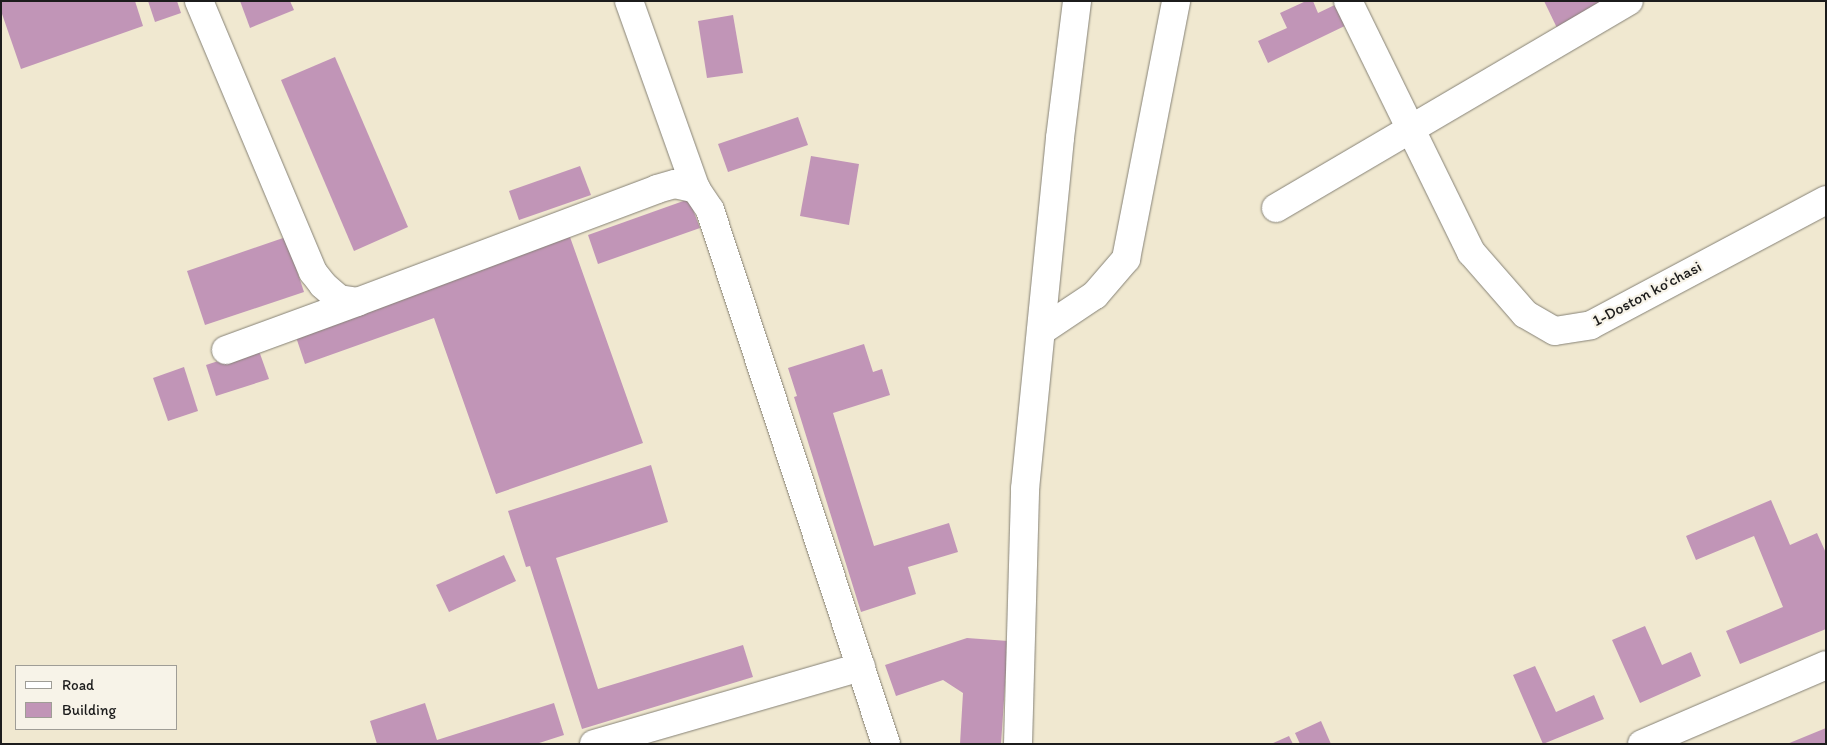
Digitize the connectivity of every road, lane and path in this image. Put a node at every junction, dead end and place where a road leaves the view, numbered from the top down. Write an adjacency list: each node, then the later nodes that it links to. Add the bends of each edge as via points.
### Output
1 (199, 1): 11 (street, via 313,272 340,299)
2 (629, 1): 8 (street)
3 (1077, 1): 12 (street)
4 (1176, 1): 12 (street, via 1126,259 1094,295)
5 (1348, 1): 7 (street, 1-Doston koʻchasi)
6 (1629, 1): 7 (street)
7 (1411, 130): 9 (street, 1-Doston koʻchasi, via 1471,252 1525,314 1555,331 1591,325); 10 (street)
8 (696, 188): 11 (street, via 675,184 657,189); 15 (street, via 710,210)
9 (1826, 200)
10 (1276, 208)
11 (357, 302): 13 (street)
12 (1041, 331): 18 (street, via 1025,489)
13 (226, 350)
14 (1826, 665): 19 (street)
15 (861, 667): 16 (street); 17 (street)
16 (594, 744)
17 (886, 744)
18 (1018, 744)
19 (1642, 744)

